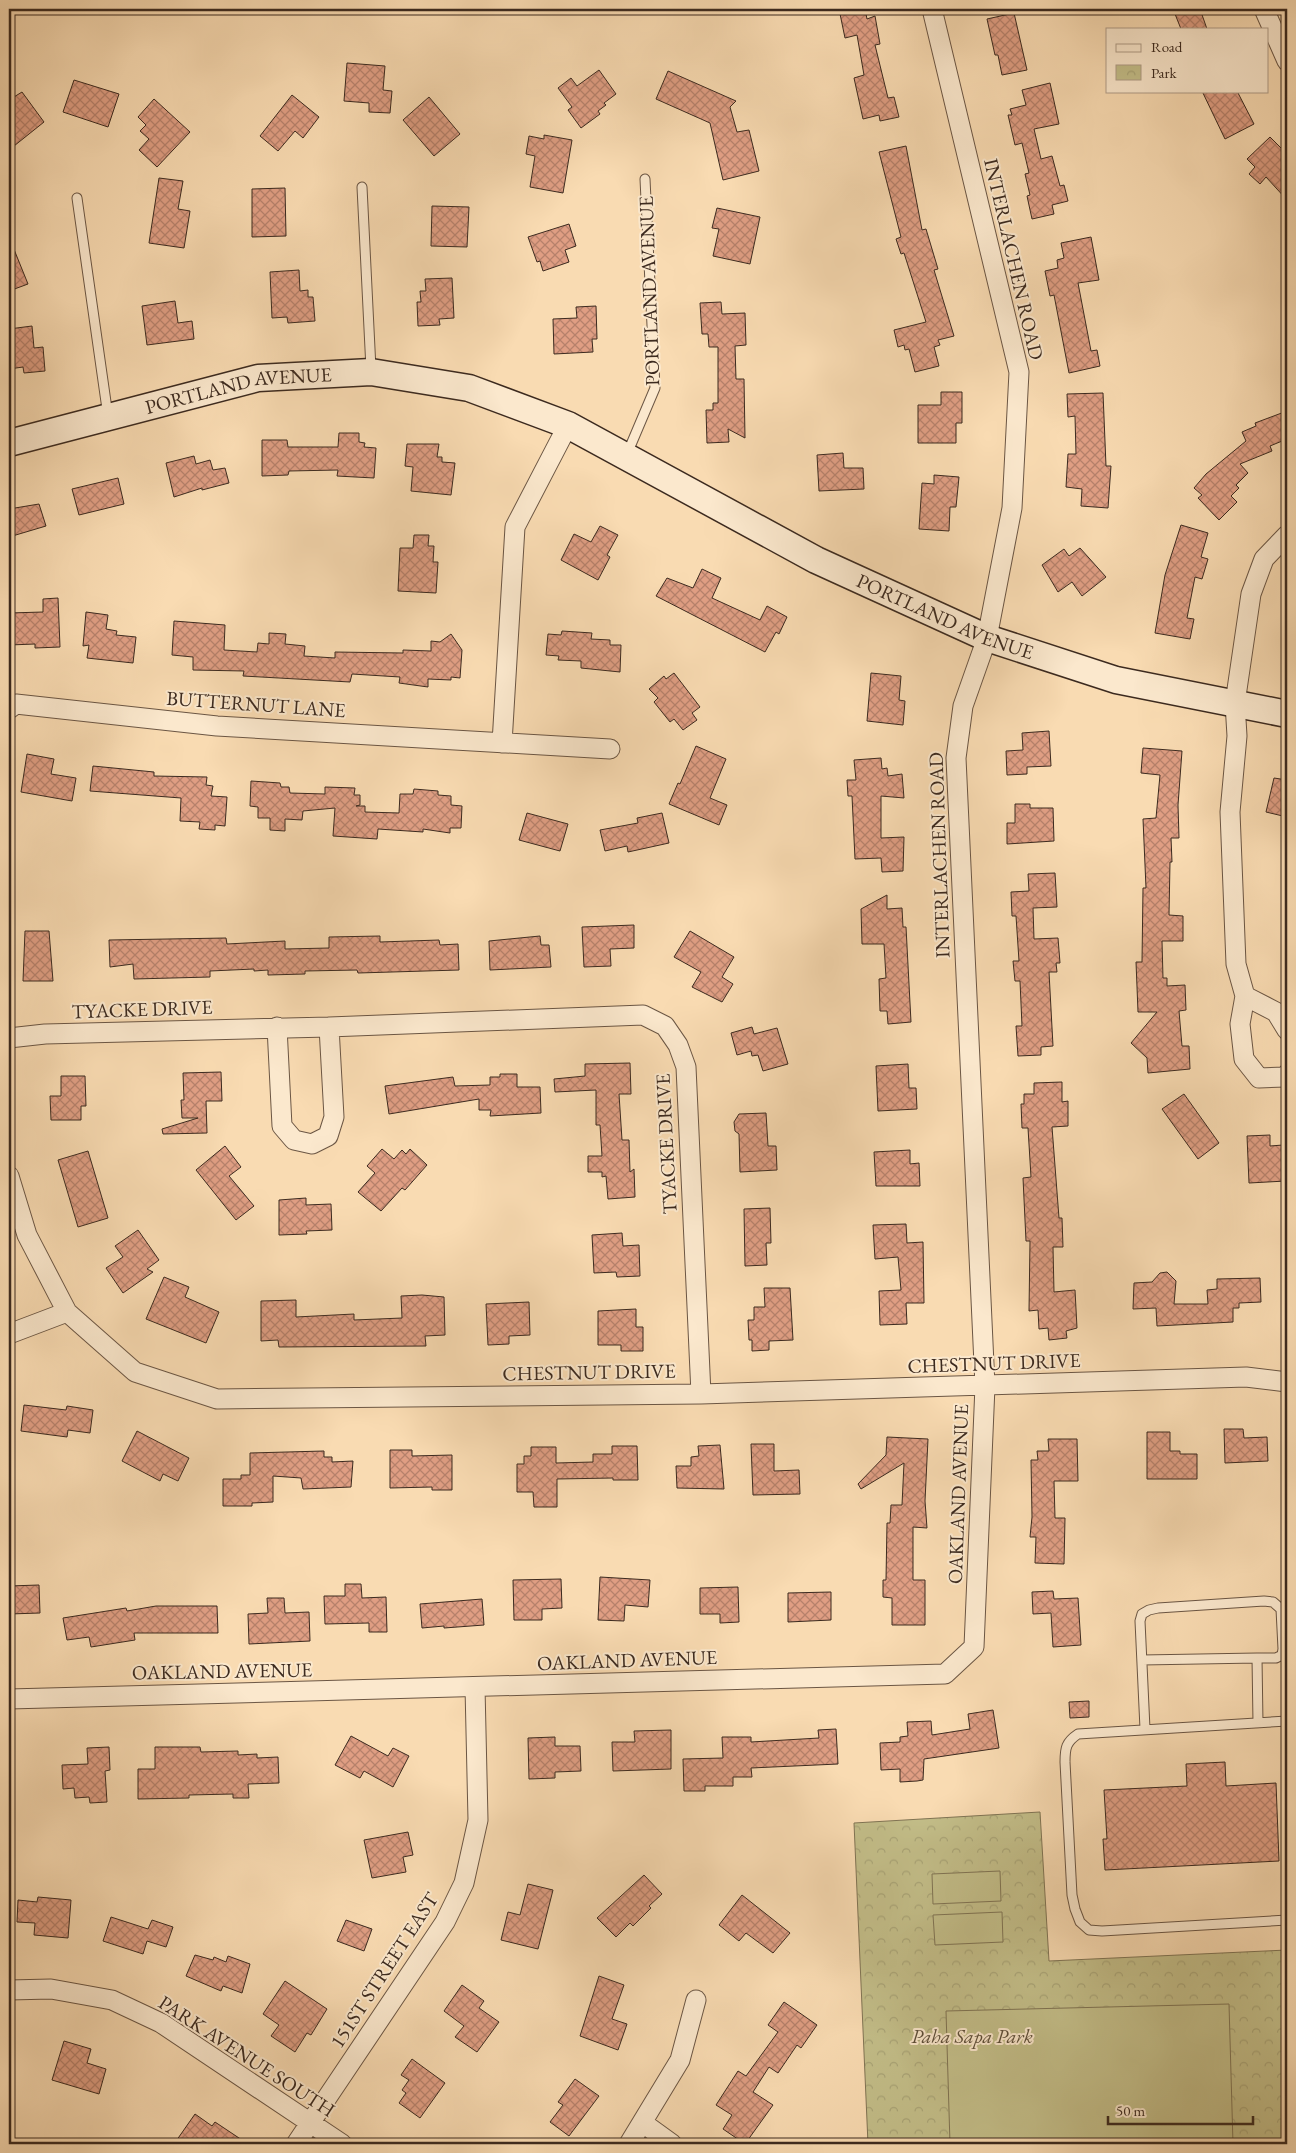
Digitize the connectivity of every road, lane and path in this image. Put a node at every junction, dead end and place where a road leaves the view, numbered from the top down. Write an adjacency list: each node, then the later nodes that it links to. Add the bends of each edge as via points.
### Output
1 (932, 9): 13 (street, INTERLACHEN ROAD, via 1019,372 1012,508)
2 (1264, 9): 3 (street)
3 (1287, 61)
4 (645, 180): 11 (lane, PORTLAND AVENUE, via 655,388)
5 (362, 187): 7 (lane)
6 (77, 198): 8 (lane)
7 (371, 372): 8 (street, PORTLAND AVENUE, via 258,378); 9 (street, PORTLAND AVENUE, via 469,388)
8 (108, 416): 10 (street, PORTLAND AVENUE)
9 (568, 425): 11 (street, PORTLAND AVENUE); 17 (street, via 516,527)
10 (9, 443)
11 (626, 456): 13 (street, PORTLAND AVENUE, via 816,560)
12 (1287, 535): 14 (street, via 1264,559 1251,594)
13 (987, 638): 14 (street, PORTLAND AVENUE, via 1116,680); 29 (street, INTERLACHEN ROAD, via 963,706 956,758)
14 (1235, 703): 16 (street, PORTLAND AVENUE); 19 (street, via 1237,736 1230,812 1236,964)
15 (9, 709): 17 (street, BUTTERNUT LANE, via 16,704 217,726)
16 (1287, 714)
17 (502, 743): 18 (street, BUTTERNUT LANE)
18 (610, 749)
19 (1245, 996): 22 (street, via 1276,1012); 24 (street, via 1240,1024 1244,1059 1259,1078 1285,1077)
20 (277, 1027): 21 (street, TYACKE DRIVE); 21 (street, via 282,1126 294,1140 312,1144 328,1136 334,1117); 23 (street, TYACKE DRIVE, via 45,1034)
21 (329, 1027): 30 (street, TYACKE DRIVE, via 643,1015 665,1026 686,1067)
22 (1287, 1030)
23 (9, 1038)
24 (1287, 1074)
25 (9, 1176): 26 (street, CHESTNUT DRIVE, via 28,1235)
26 (67, 1312): 27 (street); 30 (street, CHESTNUT DRIVE, via 135,1372 217,1399)
27 (9, 1334)
28 (1287, 1382): 29 (street, CHESTNUT DRIVE, via 1246,1377)
29 (985, 1386): 30 (street, CHESTNUT DRIVE); 33 (street, OAKLAND AVENUE, via 974,1647 944,1674)
30 (701, 1394)
31 (1257, 1658): 32 (lane); 32 (lane, via 1282,1655 1282,1616 1273,1602 1149,1610 1142,1614 1140,1621); 36 (lane)
32 (1142, 1660): 37 (lane)
33 (475, 1687): 34 (street, OAKLAND AVENUE); 41 (street, 151ST STREET EAST, via 478,1820 464,1883 445,1922)
34 (9, 1699)
35 (1287, 1721): 36 (lane)
36 (1258, 1723): 37 (lane)
37 (1145, 1729): 38 (lane, via 1078,1734 1065,1746 1072,1895 1080,1922 1089,1930 1102,1931)
38 (1287, 1920)
39 (9, 1990): 41 (street, PARK AVENUE SOUTH, via 51,1989 112,2000 161,2023)
40 (696, 2000): 42 (street, via 680,2060)
41 (310, 2123): 43 (street, 151ST STREET EAST); 44 (street, PARK AVENUE SOUTH)
42 (643, 2123): 45 (street); 46 (street)
43 (296, 2144)
44 (342, 2144)
45 (629, 2144)
46 (672, 2144)

